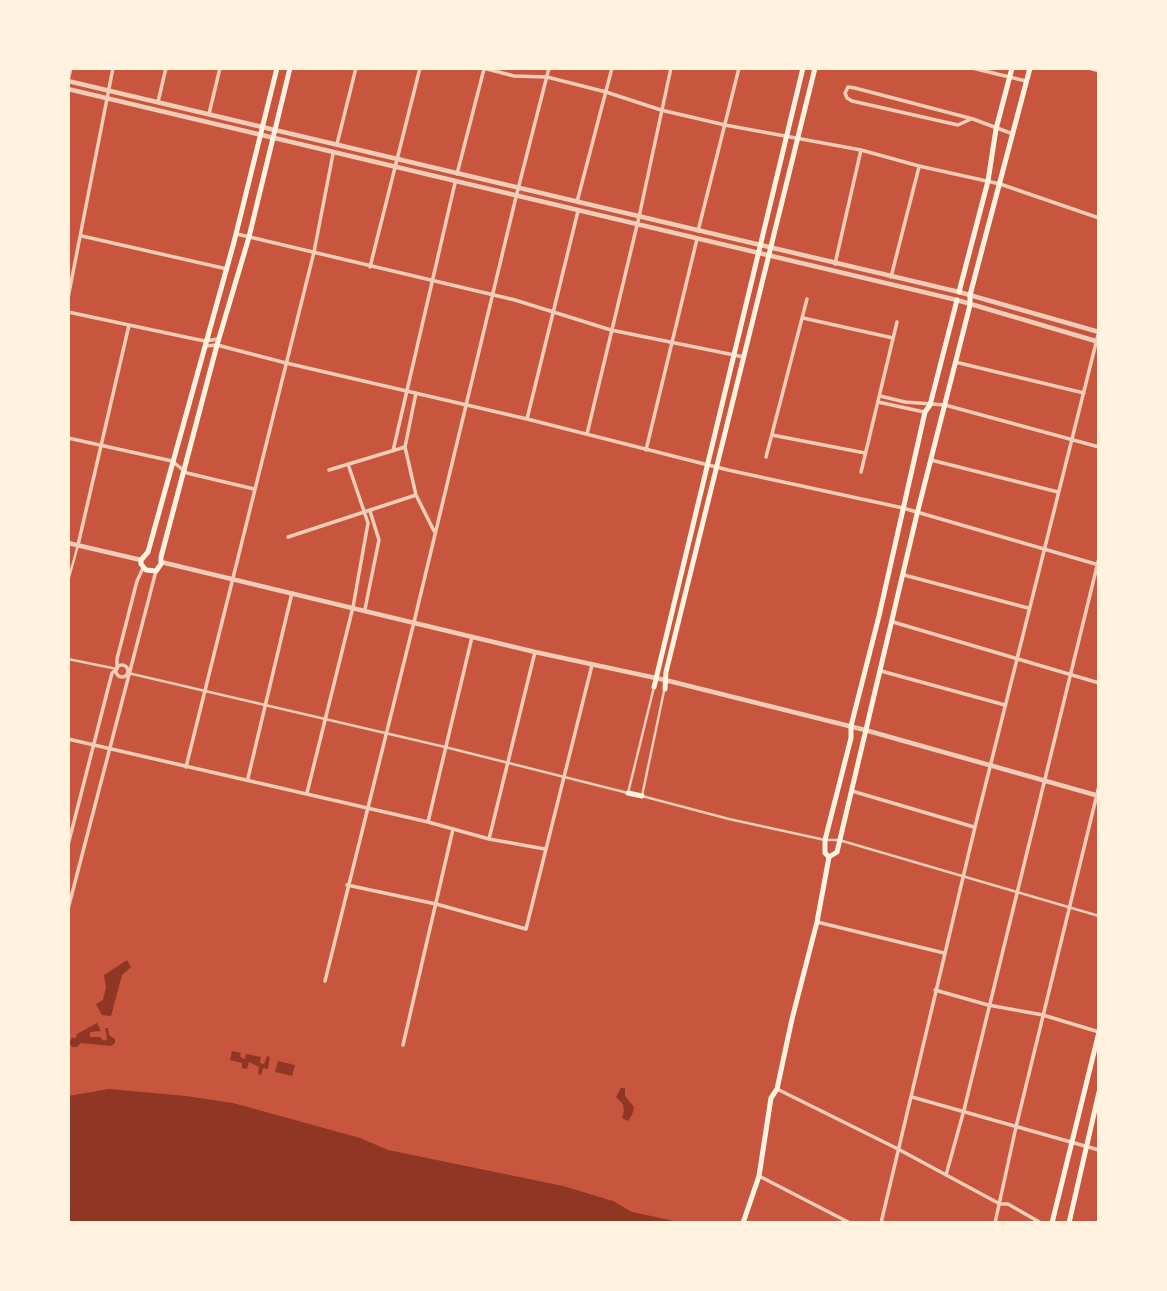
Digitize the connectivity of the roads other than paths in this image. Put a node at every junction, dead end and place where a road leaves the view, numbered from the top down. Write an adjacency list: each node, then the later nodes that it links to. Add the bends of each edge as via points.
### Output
1 (71, 68): 23 (street)
2 (113, 68): 26 (street)
3 (166, 68): 29 (street)
4 (220, 68): 31 (street)
5 (277, 68): 34 (main road)
6 (290, 68): 36 (main road)
7 (356, 68): 42 (street)
8 (420, 68): 45 (street)
9 (483, 68): 21 (street, via 514,76); 48 (street)
10 (550, 68): 21 (street)
11 (612, 68): 27 (street)
12 (671, 68): 30 (street)
13 (739, 68): 33 (street)
14 (803, 68): 39 (main road)
15 (815, 68): 41 (main road)
16 (972, 68): 22 (street)
17 (1012, 68): 22 (main road)
18 (1030, 68): 24 (main road)
19 (1089, 68): 20 (street)
20 (1099, 71)
21 (548, 77): 27 (street); 52 (street)
22 (1010, 77): 24 (street); 35 (main road)
23 (68, 81): 26 (street)
24 (1026, 81): 37 (main road)
25 (68, 89): 28 (street)
26 (108, 91): 28 (street); 29 (street)
27 (606, 92): 30 (street); 54 (street)
28 (107, 99): 38 (street); 61 (street)
29 (158, 102): 31 (street)
30 (661, 110): 33 (street); 56 (street)
31 (209, 115): 34 (street)
32 (971, 119): 32 (street, via 849,87 845,93 852,101 958,125); 35 (street)
33 (725, 125): 39 (street); 59 (street)
34 (263, 127): 36 (street); 38 (main road)
35 (996, 129): 37 (street); 49 (main road)
36 (275, 130): 40 (main road); 42 (street)
37 (1013, 134): 51 (main road)
38 (261, 135): 40 (street); 60 (main road)
39 (787, 136): 41 (street); 64 (main road)
40 (273, 138): 44 (street); 62 (main road)
41 (797, 139): 43 (street); 65 (main road)
42 (337, 146): 45 (street)
43 (861, 150): 46 (street); 69 (street)
44 (333, 154): 47 (street); 66 (street)
45 (398, 160): 47 (street); 48 (street)
46 (919, 166): 49 (street); 72 (street)
47 (396, 168): 50 (street); 70 (street)
48 (457, 174): 52 (street)
49 (988, 181): 51 (street); 74 (main road)
50 (454, 183): 53 (street); 73 (street)
51 (999, 184): 57 (street); 76 (main road)
52 (518, 188): 53 (street); 54 (street)
53 (516, 197): 55 (street); 75 (street)
54 (577, 202): 56 (street)
55 (578, 211): 58 (street); 82 (street)
56 (639, 217): 58 (street); 59 (street)
57 (1099, 218)
58 (636, 225): 63 (street); 86 (street)
59 (698, 231): 64 (street)
60 (237, 234): 62 (street); 71 (main road)
61 (81, 236): 71 (street); 77 (street)
62 (249, 237): 66 (street); 90 (main road)
63 (697, 239): 67 (street); 89 (street)
64 (760, 245): 65 (street); 67 (main road)
65 (770, 248): 68 (main road); 69 (street)
66 (314, 252): 70 (street); 96 (street)
67 (757, 253): 68 (street); 93 (main road)
68 (768, 256): 79 (street); 94 (main road)
69 (835, 264): 72 (street)
70 (370, 267): 73 (street)
71 (227, 269): 92 (main road)
72 (891, 277): 74 (street)
73 (432, 282): 75 (street); 97 (street)
74 (958, 292): 76 (street); 79 (street)
75 (492, 295): 82 (street); 102 (street)
76 (970, 295): 80 (main road); 87 (street)
77 (68, 298)
78 (807, 299): 83 (street)
79 (957, 300): 80 (street); 103 (main road)
80 (970, 305): 91 (street); 95 (main road)
81 (68, 312): 85 (street)
82 (552, 312): 86 (street); 106 (street)
83 (802, 318): 88 (street); 108 (street)
84 (897, 322): 88 (street)
85 (129, 326): 92 (street); 111 (street)
86 (611, 330): 89 (street); 107 (street)
87 (1099, 332): 91 (street)
88 (893, 338): 100 (street)
89 (673, 341): 93 (street); 115 (street)
90 (218, 342): 92 (street); 96 (street); 123 (main road)
91 (1097, 342): 99 (street)
92 (204, 343): 119 (main road)
93 (733, 356): 94 (street); 121 (main road)
94 (744, 357): 122 (main road)
95 (955, 362): 99 (street); 104 (main road)
96 (286, 363): 97 (street); 126 (street)
97 (406, 390): 98 (street); 114 (street)
98 (416, 393): 102 (street); 112 (street)
99 (1084, 393): 110 (street)
100 (880, 396): 101 (street); 103 (street)
101 (878, 402): 105 (street); 116 (street)
102 (467, 405): 106 (street); 132 (street)
103 (930, 405): 104 (street); 105 (main road)
104 (945, 405): 110 (street); 118 (main road)
105 (925, 412): 129 (main road)
106 (527, 419): 107 (street)
107 (587, 434): 115 (street)
108 (772, 435): 116 (street); 117 (street)
109 (68, 438): 111 (street)
110 (1072, 441): 113 (street); 127 (street)
111 (101, 445): 119 (street); 135 (street)
112 (405, 447): 114 (street); 128 (street)
113 (1099, 447)
114 (393, 450): 120 (street)
115 (646, 450): 121 (street)
116 (865, 453): 125 (street)
117 (766, 457)
118 (931, 460): 127 (street); 131 (main road)
119 (172, 461): 123 (street); 138 (main road, via 148,552)
120 (348, 464): 124 (street); 130 (street)
121 (708, 465): 122 (street); 141 (main road)
122 (718, 467): 129 (street); 143 (main road)
123 (184, 470): 126 (street); 139 (main road)
124 (329, 470)
125 (861, 471)
126 (254, 489): 146 (street)
127 (1058, 492): 136 (street)
128 (416, 495): 130 (street); 132 (street)
129 (903, 509): 131 (street); 152 (main road)
130 (367, 512): 133 (street); 149 (street, via 369,523); 151 (street, via 379,540)
131 (917, 514): 136 (street); 145 (main road)
132 (435, 533): 154 (street)
133 (288, 537)
134 (68, 543): 135 (street)
135 (78, 545): 138 (street); 147 (street)
136 (1045, 549): 140 (street); 150 (street)
137 (1099, 558): 140 (street)
138 (141, 560): 142 (main road)
139 (161, 562): 144 (main road); 146 (street)
140 (1098, 565): 163 (street)
141 (682, 567): 143 (main road); 164 (main road)
142 (143, 568): 144 (main road); 160 (street)
143 (692, 569): 165 (main road)
144 (156, 571): 162 (street)
145 (904, 575): 150 (street); 153 (main road)
146 (231, 580): 148 (street); 169 (street)
147 (68, 581)
148 (292, 593): 149 (street); 170 (street)
149 (353, 607): 151 (street); 172 (street)
150 (1028, 608): 158 (street)
151 (365, 609): 154 (street)
152 (879, 617): 153 (main road); 173 (main road)
153 (893, 622): 158 (street); 161 (main road)
154 (414, 623): 155 (street); 175 (street)
155 (472, 637): 156 (street); 178 (street)
156 (534, 652): 159 (street); 180 (street)
157 (68, 659): 160 (street)
158 (1018, 659): 163 (street); 171 (street)
159 (592, 664): 164 (street); 183 (street)
160 (117, 668): 162 (street, via 124,665); 162 (street, via 121,677); 177 (street)
161 (881, 671): 171 (street); 174 (main road)
162 (128, 673): 169 (street); 179 (street)
163 (1070, 674): 166 (street); 185 (street)
164 (654, 678): 165 (street); 167 (main road)
165 (665, 680): 168 (main road); 173 (street)
166 (1099, 683)
167 (654, 687): 189 (street)
168 (665, 689): 190 (street)
169 (205, 691): 170 (street); 182 (street)
170 (264, 705): 172 (street); 184 (street)
171 (1005, 705): 181 (street)
172 (325, 720): 175 (street); 188 (street)
173 (851, 726): 174 (street); 197 (main road)
174 (865, 730): 181 (street); 187 (main road)
175 (385, 733): 178 (street); 192 (street)
176 (68, 739): 177 (street)
177 (93, 745): 179 (street); 199 (street)
178 (445, 747): 180 (street); 193 (street)
179 (109, 750): 182 (street); 204 (street)
180 (506, 762): 183 (street); 196 (street)
181 (990, 766): 185 (street); 194 (street)
182 (186, 768): 184 (street)
183 (566, 777): 189 (street); 200 (street)
184 (248, 779): 188 (street)
185 (1044, 782): 191 (street); 206 (street)
186 (1099, 786): 191 (street)
187 (852, 791): 194 (street); 198 (main road)
188 (307, 793): 192 (street)
189 (628, 793): 190 (main road)
190 (642, 796): 197 (street)
191 (1098, 796): 209 (street)
192 (368, 808): 193 (street); 205 (street)
193 (428, 822): 195 (street)
194 (975, 827): 203 (street)
195 (453, 829): 196 (street); 208 (street)
196 (489, 839): 200 (street)
197 (825, 840): 198 (street); 201 (main road, via 825,853)
198 (839, 840): 201 (main road, via 837,852); 203 (street)
199 (68, 845)
200 (545, 849): 208 (street, via 526,929)
201 (830, 857): 212 (main road)
202 (68, 877): 204 (street)
203 (963, 877): 206 (street); 213 (street)
204 (75, 878): 207 (street)
205 (347, 885): 208 (street); 214 (street)
206 (1016, 892): 209 (street); 216 (street)
207 (70, 894): 210 (street)
208 (436, 904): 219 (street)
209 (1069, 908): 211 (street); 217 (street)
210 (68, 909)
211 (1099, 916)
212 (817, 922): 213 (street); 220 (main road)
213 (944, 953): 215 (street)
214 (325, 981)
215 (935, 990): 216 (street); 222 (street)
216 (988, 1005): 217 (street); 223 (street)
217 (1043, 1015): 218 (street); 224 (street)
218 (1099, 1032): 225 (main road)
219 (403, 1045)
220 (777, 1089): 227 (street); 230 (main road, via 771,1098)
221 (1099, 1092): 226 (main road)
222 (912, 1097): 223 (street); 227 (street)
223 (964, 1110): 224 (street); 229 (street)
224 (1016, 1127): 225 (street); 231 (street)
225 (1072, 1142): 226 (street); 237 (main road)
226 (1085, 1146): 228 (street); 238 (main road)
227 (898, 1149): 229 (street); 234 (street)
228 (1099, 1150)
229 (946, 1175): 231 (street)
230 (759, 1176): 232 (main road); 233 (street)
231 (1000, 1203): 235 (street); 236 (street, via 1008,1203)
232 (743, 1223)
233 (850, 1223)
234 (880, 1223)
235 (995, 1223)
236 (1041, 1223)
237 (1052, 1223)
238 (1069, 1223)

